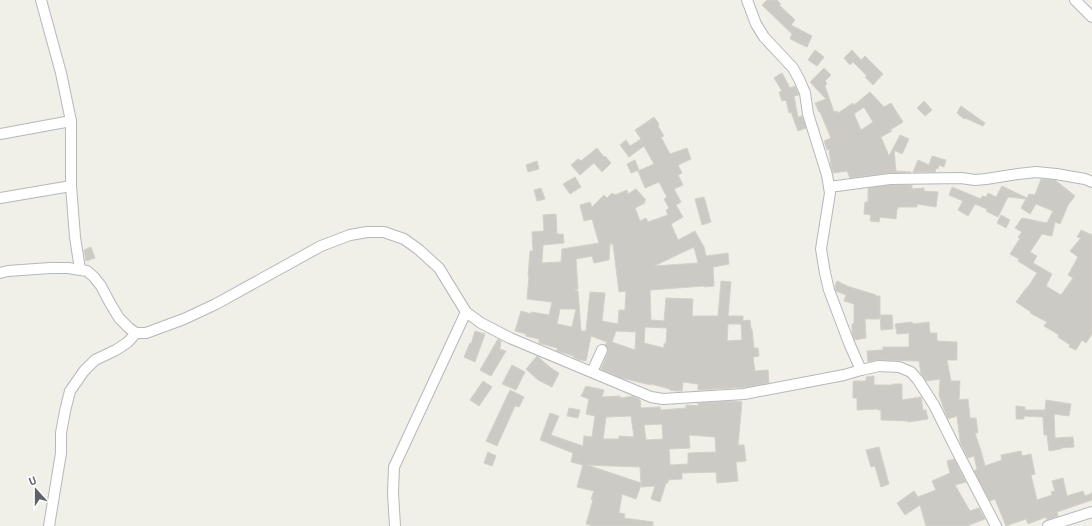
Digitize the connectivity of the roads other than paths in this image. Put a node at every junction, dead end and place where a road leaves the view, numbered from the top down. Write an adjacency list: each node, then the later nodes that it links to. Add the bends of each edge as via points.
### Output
1 (41, 0): 5 (street)
2 (747, 0): 9 (street, via 764,37 794,68 799,79 805,93 808,114)
3 (1076, 0): 4 (street)
4 (1092, 17)
5 (71, 121): 6 (street); 8 (street)
6 (0, 134)
7 (1092, 182): 9 (street, via 1036,172 975,180 890,180)
8 (71, 186): 10 (street); 11 (street)
9 (829, 187): 16 (street, via 821,249 824,273)
10 (0, 198)
11 (80, 269): 12 (street, via 36,269); 14 (street, via 94,277 119,318)
12 (0, 273)
13 (466, 312): 14 (street, via 439,268 418,249 404,239 384,232 367,232 350,235 321,246 184,319 146,333); 17 (street, via 480,323 510,338); 20 (street, via 394,467)
14 (136, 333): 19 (street, via 116,350 94,360 70,391 64,411 61,453)
15 (602, 350): 17 (street)
16 (861, 370): 17 (street, via 744,394 663,399 650,397); 21 (street, via 879,366 899,367 911,372 918,380 934,405)
17 (592, 372)
18 (1092, 512): 22 (street)
19 (49, 526)
20 (395, 526)
21 (996, 526)
22 (1048, 526)

